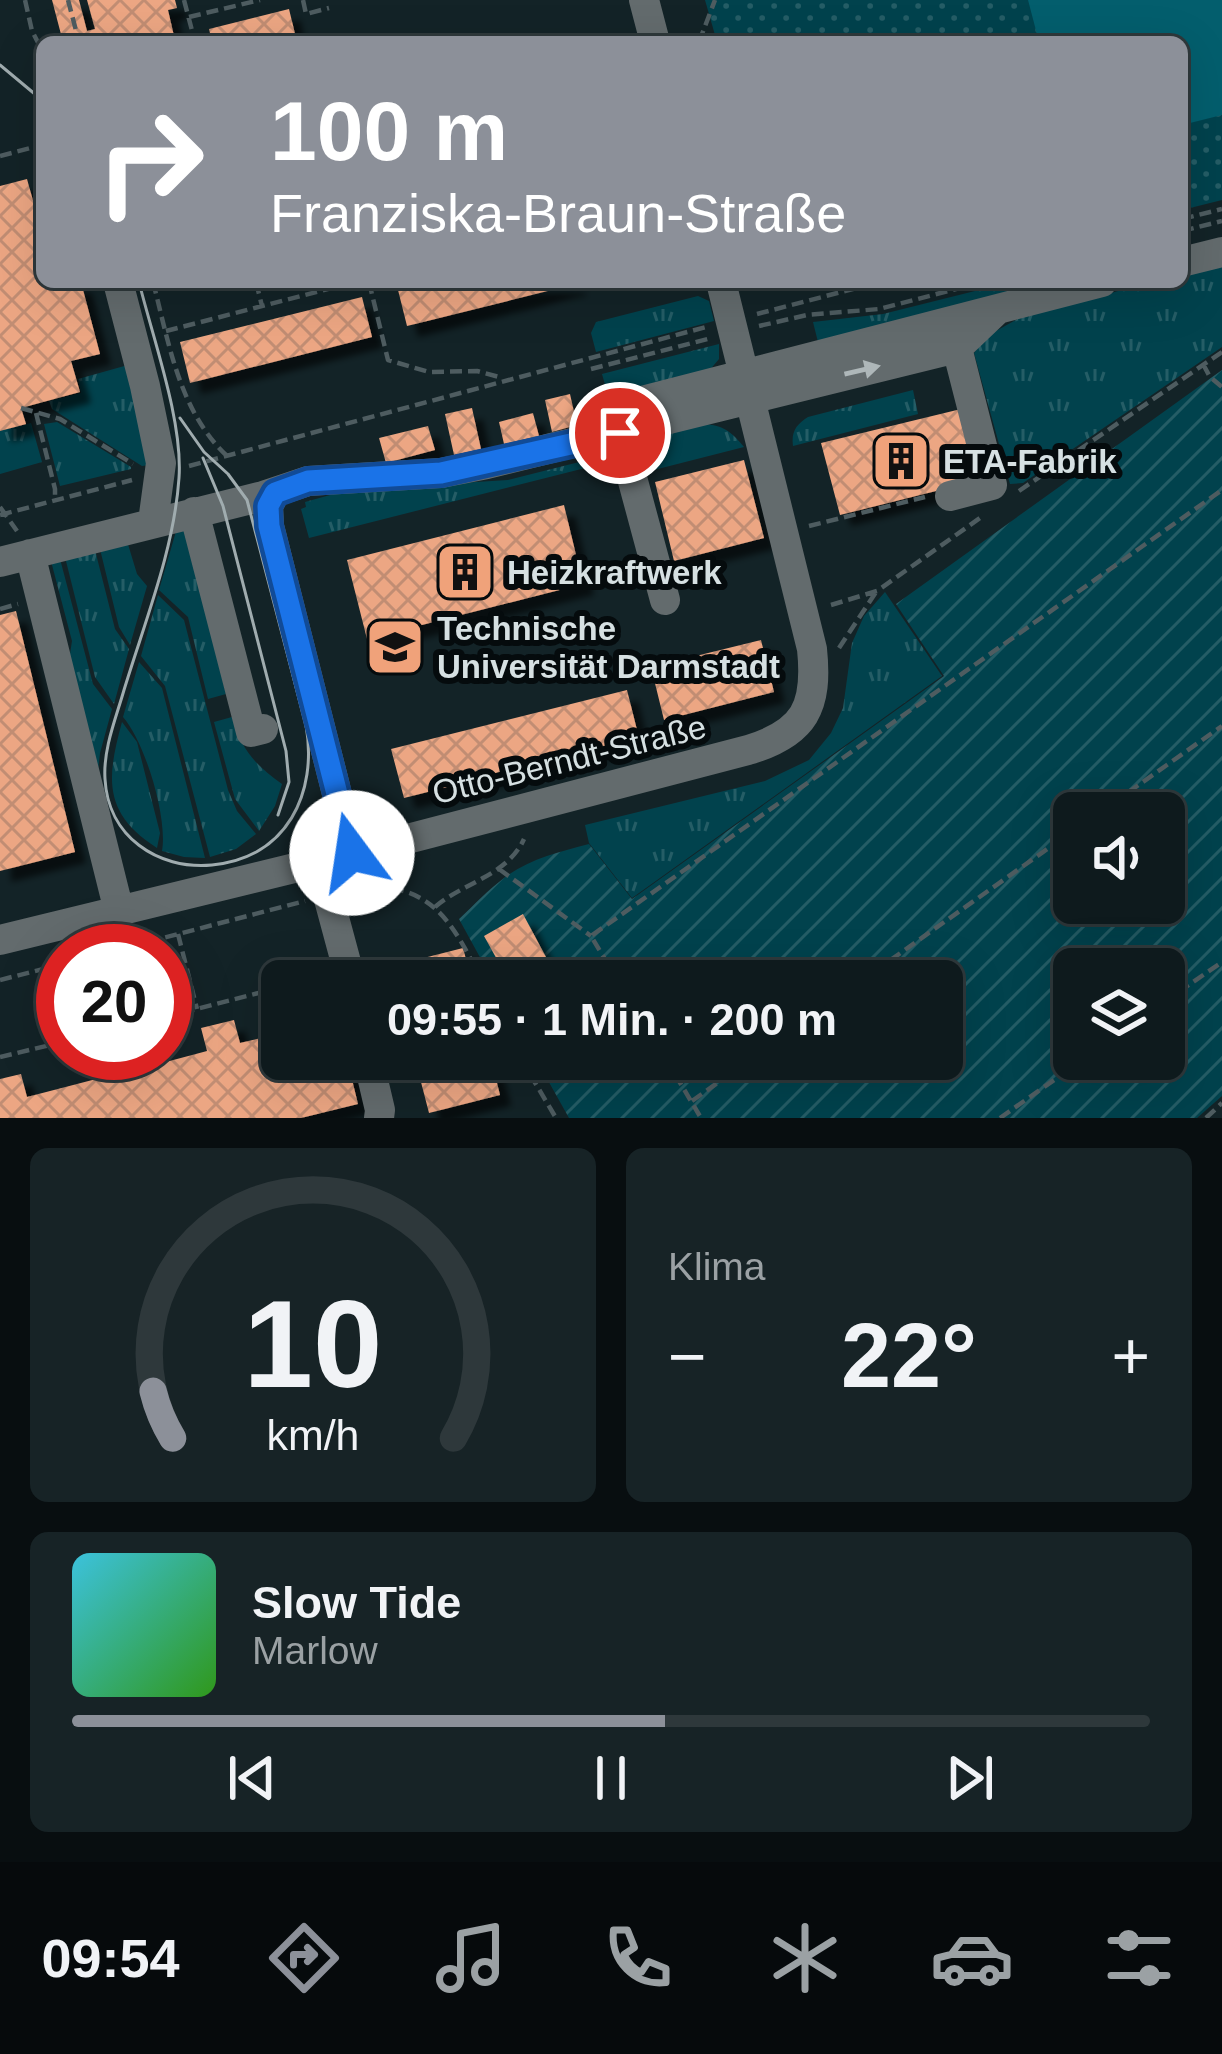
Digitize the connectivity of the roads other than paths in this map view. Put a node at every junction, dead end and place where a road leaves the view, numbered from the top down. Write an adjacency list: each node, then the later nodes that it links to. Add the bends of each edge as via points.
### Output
1 (644, 0): 2 (street)
2 (653, 36)
3 (1222, 251): 4 (street)
4 (1188, 260)
5 (120, 288): 15 (street, via 150,409)
6 (722, 288): 10 (street, Otto-Berndt-Straße)
7 (1050, 288): 8 (street)
8 (990, 295): 9 (street); 10 (street)
9 (958, 348): 10 (street, one-way to 9); 13 (street, via 992,485)
10 (745, 387): 11 (street); 19 (street, Otto-Berndt-Straße, via 812,649 812,699 793,728 748,751)
11 (613, 421): 12 (street, via 441,473 308,481); 17 (street)
12 (275, 493): 14 (street); 19 (street, via 269,526)
13 (950, 496)
14 (194, 512): 15 (street); 18 (street, via 251,732)
15 (153, 522): 16 (street)
16 (15, 558): 21 (street)
17 (665, 600)
18 (263, 729)
19 (352, 853): 20 (street, Otto-Berndt-Straße)
20 (320, 862): 21 (street, Otto-Berndt-Straße); 23 (street)
21 (119, 910): 22 (street, Otto-Berndt-Straße)
22 (0, 940)
23 (345, 960)
24 (373, 1080): 25 (street)
25 (379, 1118)

